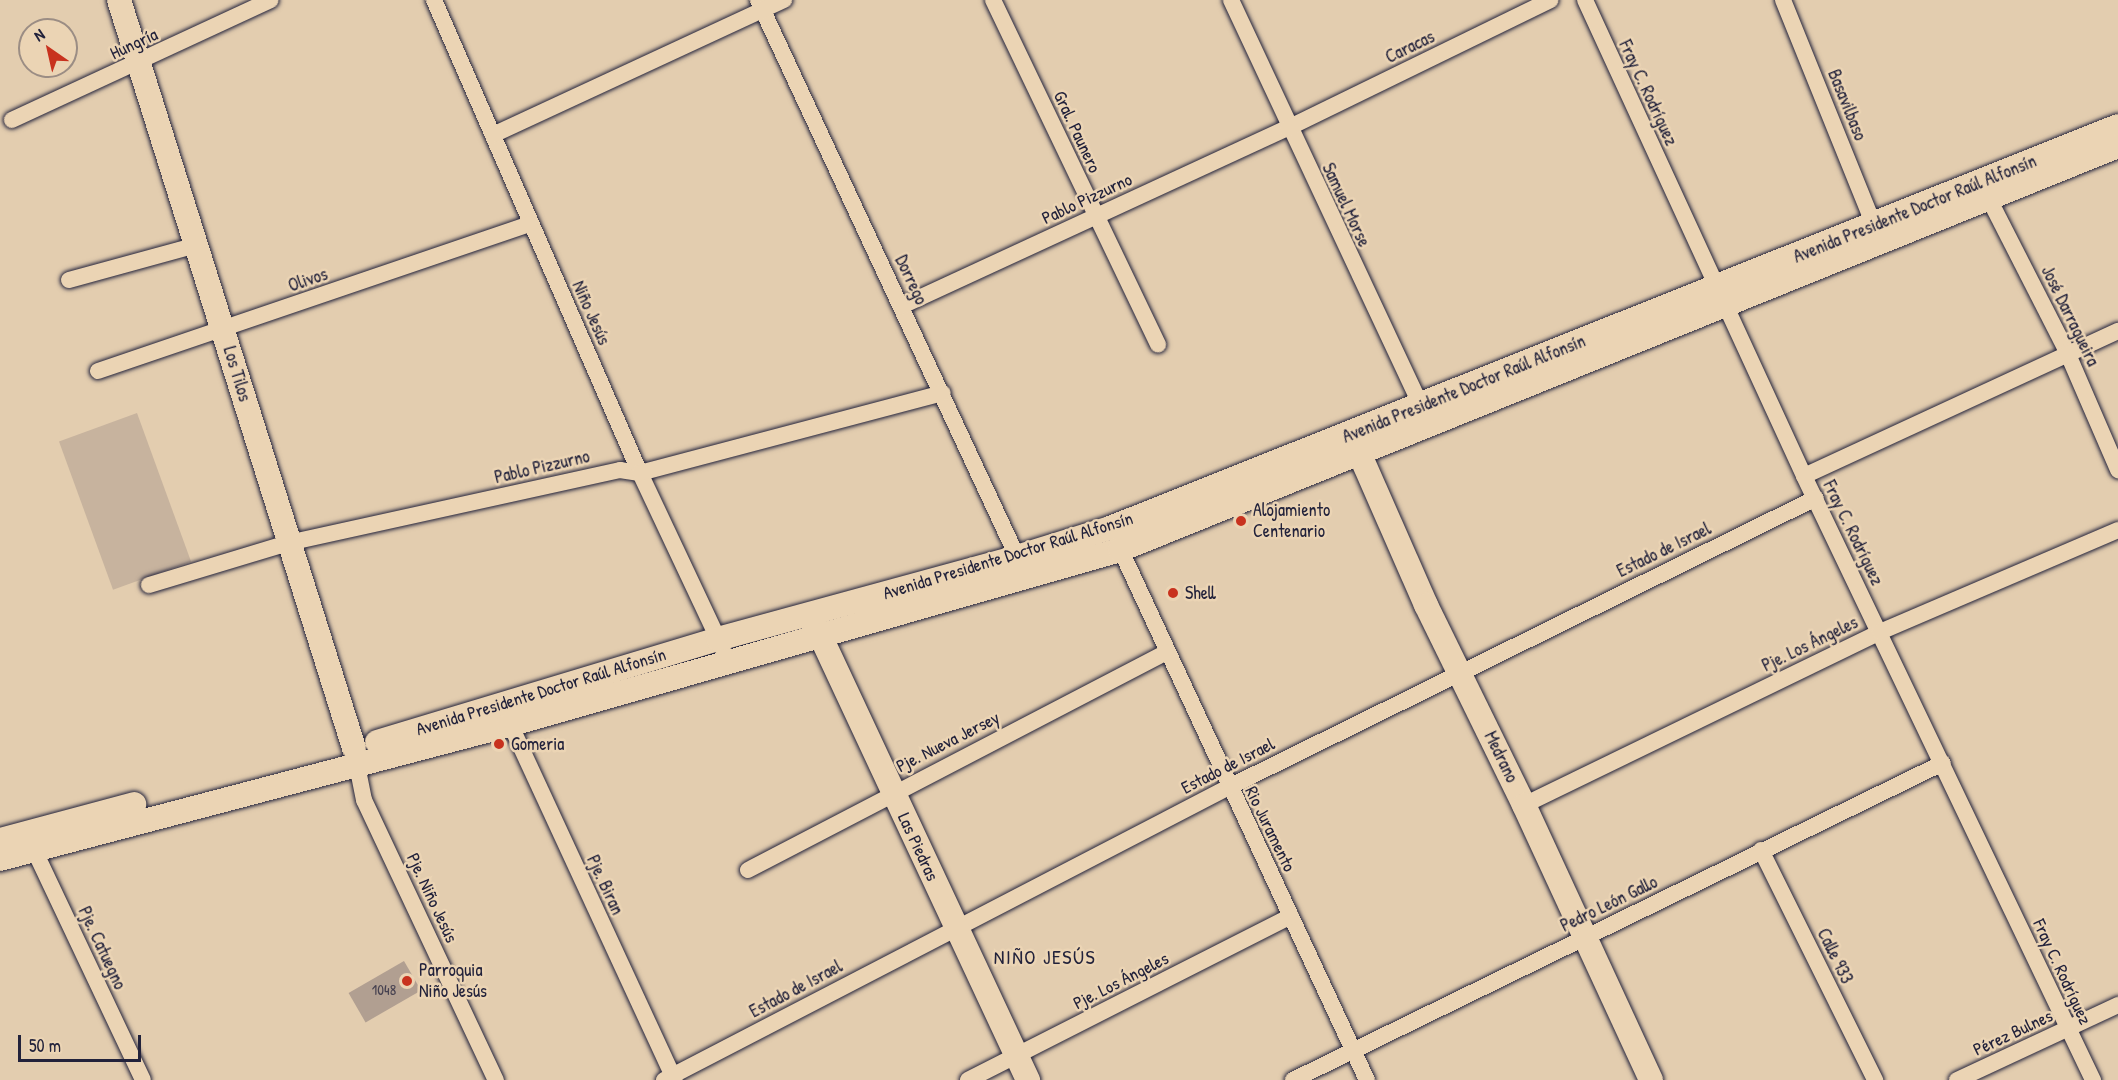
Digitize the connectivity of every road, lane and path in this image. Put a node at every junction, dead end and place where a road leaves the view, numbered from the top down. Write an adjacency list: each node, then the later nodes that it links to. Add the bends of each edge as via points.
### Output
1 (119, 0): 11 (main road, Los Tilos)
2 (270, 0): 11 (street, Hungría)
3 (434, 0): 15 (street, Niño Jesús)
4 (784, 0): 10 (street)
5 (993, 0): 18 (street, Gral. Paunero)
6 (1231, 0): 14 (street, Samuel Morse)
7 (1550, 0): 14 (street, Caracas)
8 (1585, 0): 23 (street, Fray C. Rodríguez)
9 (1783, 0): 20 (street, Basavilbaso)
10 (761, 5): 15 (street); 24 (street, Dorrego)
11 (141, 63): 12 (street, Hungría); 21 (main road, Los Tilos)
12 (12, 120)
13 (2118, 126): 17 (main road, Avenida Presidente Doctor Raúl Alfonsín)
14 (1288, 128): 18 (street, Pablo Pizzurno); 31 (street, Samuel Morse)
15 (493, 135): 19 (street, Niño Jesús)
16 (2118, 146): 17 (main road, Avenida Presidente Doctor Raúl Alfonsín)
17 (1985, 191): 20 (main road, Avenida Presidente Doctor Raúl Alfonsín); 23 (main road, Avenida Presidente Doctor Raúl Alfonsín); 28 (street, José Darragueira)
18 (1096, 217): 24 (street, Pablo Pizzurno); 27 (street, Gral. Paunero)
19 (530, 224): 25 (street, Olivos); 34 (street, Niño Jesús)
20 (1874, 225): 23 (main road, Avenida Presidente Doctor Raúl Alfonsín)
21 (197, 245): 22 (street); 25 (main road, Los Tilos)
22 (69, 280)
23 (1721, 298): 31 (main road, Avenida Presidente Doctor Raúl Alfonsín); 35 (street, Fray C. Rodríguez)
24 (902, 306): 30 (street, Dorrego)
25 (224, 330): 29 (street, Olivos); 39 (main road, Los Tilos)
26 (2118, 331): 28 (street)
27 (1158, 345)
28 (2067, 352): 33 (street, José Darragueira); 35 (street)
29 (98, 371)
30 (943, 393): 34 (street, Pablo Pizzurno); 41 (street, Dorrego)
31 (1425, 415): 32 (main road, Avenida Presidente Doctor Raúl Alfonsín)
32 (1355, 444): 37 (main road, Avenida Presidente Doctor Raúl Alfonsín); 40 (main road, Avenida Presidente Doctor Raúl Alfonsín); 48 (main road, Medrano)
33 (2118, 470)
34 (640, 473): 39 (street, Pablo Pizzurno, via 620,470); 46 (street, Niño Jesús)
35 (1804, 476): 36 (street, Fray C. Rodríguez)
36 (1816, 498): 44 (street, Fray C. Rodríguez); 48 (street, Estado de Israel)
37 (1110, 528): 40 (street, Rio Juramento); 41 (main road, Avenida Presidente Doctor Raúl Alfonsín)
38 (2118, 530): 44 (street, Pje. Los Ángeles)
39 (288, 543): 42 (street, Pablo Pizzurno); 50 (main road, Los Tilos)
40 (1120, 550): 41 (main road, Avenida Presidente Doctor Raúl Alfonsín); 47 (street, Rio Juramento)
41 (1022, 568): 43 (main road, Avenida Presidente Doctor Raúl Alfonsín); 45 (main road, Avenida Presidente Doctor Raúl Alfonsín)
42 (149, 585)
43 (812, 614): 45 (main road, Las Piedras); 46 (main road, Avenida Presidente Doctor Raúl Alfonsín)
44 (1880, 632): 51 (street, Fray C. Rodríguez); 54 (street, Pje. Los Ángeles)
45 (818, 637): 46 (main road, Avenida Presidente Doctor Raúl Alfonsín); 53 (main road, Las Piedras)
46 (723, 649): 49 (main road, Avenida Presidente Doctor Raúl Alfonsín)
47 (1166, 651): 52 (street, Rio Juramento); 53 (street, Pje. Nueva Jersey)
48 (1460, 671): 52 (street, Estado de Israel); 54 (main road, Medrano)
49 (506, 715): 50 (main road, Avenida Presidente Doctor Raúl Alfonsín); 67 (street, Pje. Biran)
50 (355, 755): 56 (main road, Avenida Presidente Doctor Raúl Alfonsín); 69 (street, Pje. Niño Jesús, via 364,800)
51 (1943, 763): 57 (street, Pedro León Gallo); 64 (street, Fray C. Rodríguez)
52 (1229, 787): 60 (street, Rio Juramento); 61 (street, Estado de Israel)
53 (893, 792): 59 (street, Pje. Nueva Jersey); 61 (main road, Las Piedras)
54 (1524, 805): 62 (main road, Medrano)
55 (0, 840): 56 (main road, Avenida Presidente Doctor Raúl Alfonsín)
56 (30, 840): 58 (main road, Avenida Presidente Doctor Raúl Alfonsín); 68 (street, Pje. Catuegno)
57 (1761, 850): 62 (street, Pedro León Gallo); 75 (street, Calle 933)
58 (0, 859)
59 (748, 870)
60 (1291, 916): 65 (street, Rio Juramento); 66 (street, Pje. Los Ángeles)
61 (955, 928): 66 (main road, Las Piedras); 67 (street, Estado de Israel)
62 (1585, 938): 65 (street, Pedro León Gallo); 74 (main road, Medrano)
63 (2118, 1005): 64 (street, Pérez Bulnes)
64 (2067, 1029): 76 (street, Pérez Bulnes); 77 (street, Fray C. Rodríguez)
65 (1352, 1050): 72 (street, Pedro León Gallo); 73 (street, Rio Juramento)
66 (1016, 1056): 70 (street, Pje. Los Ángeles); 71 (main road, Las Piedras)
67 (670, 1079)
68 (144, 1080)
69 (496, 1080)
70 (968, 1080)
71 (1028, 1080)
72 (1293, 1080)
73 (1367, 1080)
74 (1651, 1080)
75 (1875, 1080)
76 (1957, 1080)
77 (2093, 1080)

